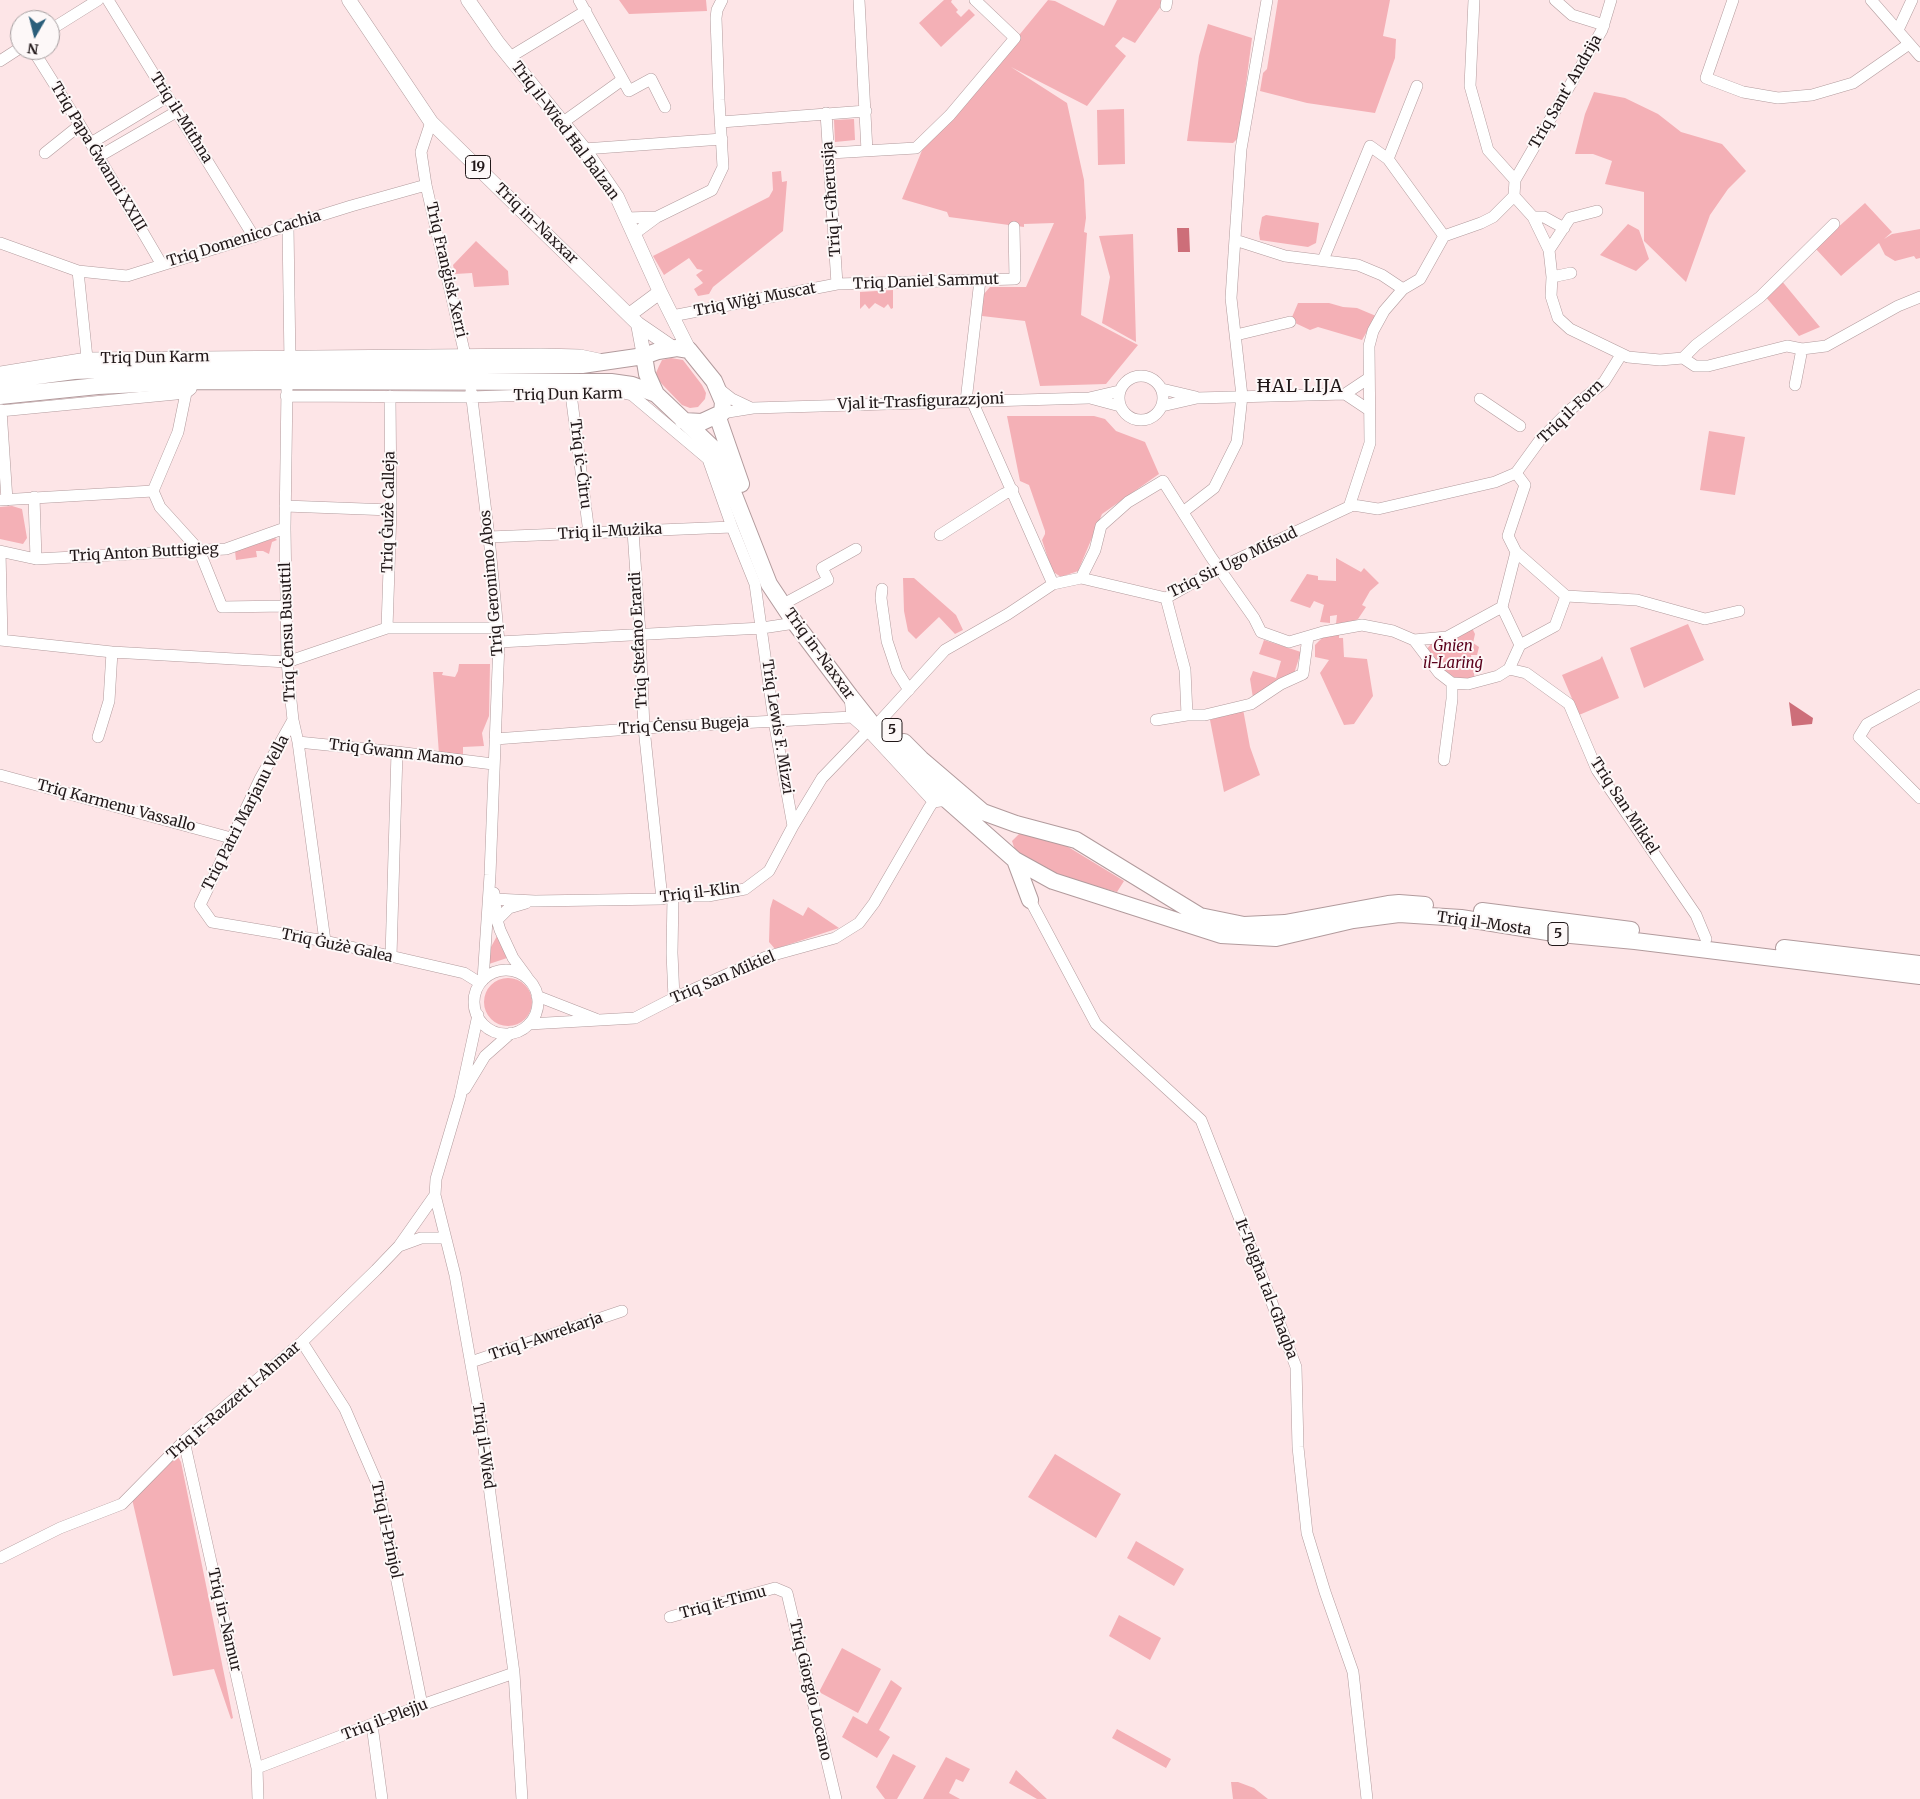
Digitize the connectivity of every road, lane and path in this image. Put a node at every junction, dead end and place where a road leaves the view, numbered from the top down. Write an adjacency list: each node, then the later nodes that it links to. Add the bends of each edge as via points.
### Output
1 (98, 0): 17 (street)
2 (108, 0): 26 (street, Triq il-Mitħna)
3 (349, 0): 31 (main road, Triq in-Naxxar / 19)
4 (468, 0): 22 (main road, Triq il-Wied Ħal Balzan)
5 (579, 0): 16 (street)
6 (722, 0): 32 (street, via 716,10)
7 (859, 0): 28 (street)
8 (975, 0): 38 (street, via 1015,38 950,115 916,148)
9 (1267, 0): 57 (street, via 1241,149)
10 (1474, 0): 43 (street, via 1470,86 1488,150)
11 (1555, 0): 18 (street, via 1572,15)
12 (1611, 0): 18 (street, Triq Sant' Andrija)
13 (1733, 0): 20 (street, via 1706,78 1743,92 1778,98 1812,95 1853,83)
14 (1870, 0): 19 (street)
15 (1912, 0): 19 (street)
16 (586, 11): 22 (street); 24 (street)
17 (60, 24)
18 (1604, 25): 43 (street, Triq Sant' Andrija)
19 (1898, 30): 20 (street)
20 (1909, 44): 21 (street)
21 (1920, 56)
22 (510, 57): 33 (main road, Triq il-Wied Ħal Balzan)
23 (39, 60): 34 (street, Triq Papa Ġwanni XXIII)
24 (622, 80): 27 (street, via 629,92 650,79); 33 (street)
25 (1416, 86): 42 (street)
26 (167, 97): 29 (street, Triq il-Mitħna); 36 (street)
27 (665, 107)
28 (866, 111): 30 (street); 38 (street)
29 (176, 112): 41 (street); 56 (street, Triq il-Mitħna)
30 (826, 113): 32 (street); 40 (street, Triq l-Għerusija)
31 (431, 122): 44 (street, via 421,152); 71 (main road, Triq in-Naxxar / 19)
32 (721, 122): 35 (street)
33 (562, 123): 37 (main road, Triq il-Wied Ħal Balzan)
34 (80, 125): 36 (street, Triq Papa Ġwanni XXIII); 39 (street)
35 (722, 139): 37 (street); 47 (street, via 723,167 712,190)
36 (90, 143): 41 (street, Triq Papa Ġwanni XXIII)
37 (584, 149): 49 (main road, Triq il-Wied Ħal Balzan, via 617,197)
38 (867, 151): 40 (street)
39 (45, 152)
40 (830, 154): 66 (street, Triq l-Għerusija)
41 (98, 157): 61 (street, Triq Papa Ġwanni XXIII)
42 (1388, 159): 55 (street); 60 (street, via 1370,146)
43 (1515, 180): 45 (street)
44 (426, 186): 51 (street, Triq Domenico Cachia); 76 (street, Triq Franġisk Xerri)
45 (1514, 196): 48 (street); 55 (street, via 1493,217)
46 (1597, 211): 53 (street, via 1570,218)
47 (657, 217): 49 (street); 54 (street)
48 (1534, 217): 53 (street, via 1544,217); 59 (street)
49 (627, 218): 54 (main road, Triq il-Wied Ħal Balzan)
50 (1834, 224): 80 (street, via 1760,296)
51 (288, 226): 56 (street, Triq Domenico Cachia); 83 (street, Triq Ċensu Busuttil)
52 (1014, 227): 65 (street, Triq Daniel Sammut, via 1015,279)
53 (1564, 228): 59 (street)
54 (634, 234): 68 (main road, Triq il-Wied Ħal Balzan)
55 (1444, 236): 67 (street, via 1420,279)
56 (254, 237): 61 (street, Triq Domenico Cachia)
57 (1235, 240): 60 (street, via 1285,256); 73 (street, via 1231,298)
58 (0, 243): 62 (street, Triq Domenico Cachia)
59 (1549, 250): 64 (street)
60 (1323, 260): 67 (street, via 1358,265)
61 (162, 264): 62 (street, Triq Domenico Cachia, via 126,276)
62 (78, 271): 79 (street)
63 (1571, 273): 64 (street)
64 (1552, 277): 77 (street, via 1551,296 1558,318 1570,329)
65 (980, 280): 66 (street, Triq Daniel Sammut); 102 (street)
66 (837, 284): 70 (street, Triq Wiġi Muscat)
67 (1403, 289): 84 (street, via 1372,331)
68 (660, 292): 70 (main road, Triq il-Wied Ħal Balzan); 71 (main road)
69 (1920, 297): 75 (street, via 1826,346)
70 (672, 316): 74 (main road, Triq il-Wied Ħal Balzan)
71 (633, 320): 74 (main road, Triq in-Naxxar); 78 (main road, Triq in-Naxxar)
72 (1290, 322): 73 (street)
73 (1236, 335): 98 (street)
74 (681, 349): 78 (highway); 89 (highway, Triq in-Naxxar / 5)
75 (1802, 349): 80 (street, via 1787,346 1708,366 1695,366); 88 (street)
76 (465, 355): 81 (street, Triq Dun Karm, via 570,355); 83 (street, Triq Dun Karm)
77 (1621, 355): 80 (street, via 1660,360); 112 (street, Triq il-Forn, via 1604,382 1540,440)
78 (644, 356): 81 (highway, Triq Dun Karm); 95 (highway, Triq in-Naxxar / 5, via 647,374)
79 (87, 358): 82 (street, Triq Dun Karm); 83 (street, Triq Dun Karm)
80 (1683, 358)
81 (610, 360): 83 (highway, Triq Dun Karm, via 582,365)
82 (0, 372)
83 (288, 375): 85 (highway, Triq Dun Karm, via 152,368 74,371); 86 (highway, Triq Dun Karm); 90 (highway, Triq Dun Karm); 97 (street, Triq Dun Karm); 117 (street, Triq Ċensu Busuttil)
84 (1369, 378): 96 (street); 107 (street)
85 (0, 381)
86 (202, 381): 93 (street, Triq Dun Karm); 103 (highway, Triq Dun Karm, via 98,386)
87 (611, 382): 90 (highway, Triq Dun Karm); 95 (highway, Triq Dun Karm, via 632,385); 111 (highway, via 635,391 711,453)
88 (1794, 385)
89 (718, 388): 106 (street, Vjal it-Trasfigurazzjoni); 108 (highway, Triq in-Naxxar / 5, via 723,402)
90 (470, 389): 94 (street, Triq Dun Karm); 97 (street, Triq Dun Karm); 126 (street, Triq Geronimo Abos)
91 (1162, 389): 92 (street, Vjal it-Trasfigurazzjoni, via 1152,378 1142,376 1129,379); 100 (street, Vjal it-Trasfigurazzjoni); 105 (street)
92 (1119, 391): 99 (street, Vjal it-Trasfigurazzjoni); 104 (street)
93 (186, 393): 103 (street); 113 (street, via 178,432)
94 (571, 394): 121 (street, Triq Dun Karm, via 619,392 632,395 708,459); 124 (street, Triq iċ-Ċitru)
95 (656, 394): 109 (highway, Triq in-Naxxar / 5)
96 (1345, 394): 98 (street, Vjal it-Trasfigurazzjoni); 107 (street)
97 (390, 396): 119 (street, Triq Ġużè Calleja)
98 (1242, 396): 100 (street, Vjal it-Trasfigurazzjoni); 120 (street, via 1237,442 1214,488)
99 (1089, 398): 102 (street, Vjal it-Trasfigurazzjoni); 104 (street, Vjal it-Trasfigurazzjoni)
100 (1197, 398): 105 (street, Vjal it-Trasfigurazzjoni)
101 (1480, 399): 110 (street)
102 (969, 401): 106 (street, Vjal it-Trasfigurazzjoni); 114 (street)
103 (0, 405): 116 (street)
104 (1120, 406): 105 (street, Vjal it-Trasfigurazzjoni, via 1129,417 1143,421 1156,415)
105 (1162, 406)
106 (752, 408): 108 (street, Vjal it-Trasfigurazzjoni)
107 (1369, 410): 118 (street, via 1370,443)
108 (719, 414): 109 (highway, via 702,422); 138 (highway, Triq in-Naxxar / 5, via 762,540)
109 (683, 421): 111 (highway, Triq in-Naxxar / 5, via 714,449)
110 (1520, 426)
111 (725, 472): 142 (highway, Triq in-Naxxar / 5, via 769,584)
112 (1516, 473): 118 (street, via 1495,482 1378,509); 130 (street, via 1524,485 1508,536)
113 (153, 490): 115 (street); 128 (street, via 160,507)
114 (1013, 490): 125 (street); 134 (street)
115 (34, 497): 116 (street); 131 (street)
116 (4, 500)
117 (285, 506): 119 (street); 122 (street, Triq Ċensu Busuttil)
118 (1349, 507): 132 (street, Triq Sir Ugo Mifsud)
119 (391, 510): 143 (street, Triq Ġużè Calleja)
120 (1183, 512): 132 (street); 133 (street, via 1163,481 1128,502 1101,526 1095,550)
121 (732, 527): 123 (street, Triq il-Mużika); 145 (street, Triq Dun Karm, via 755,584)
122 (284, 528): 128 (street, Triq Anton Buttigieg, via 226,549); 139 (street, Triq Ċensu Busuttil)
123 (633, 530): 124 (street, Triq il-Mużika); 146 (street, Triq Stefano Erardi)
124 (589, 533): 126 (street, Triq il-Mużika)
125 (940, 536)
126 (489, 537): 144 (street, Triq Geronimo Abos)
127 (856, 549): 138 (street, via 822,568 828,580)
128 (199, 550): 131 (street, Triq Anton Buttigieg); 139 (street, via 222,607)
129 (0, 551): 131 (street, Triq Anton Buttigieg); 148 (street)
130 (1516, 552): 136 (street); 140 (street)
131 (36, 559)
132 (1219, 568): 137 (street, Triq Sir Ugo Mifsud); 147 (street, via 1261,632 1289,642)
133 (1081, 578): 134 (street, Triq Sir Ugo Mifsud); 137 (street, Triq Sir Ugo Mifsud)
134 (1053, 584): 156 (street, Triq Sir Ugo Mifsud, via 946,650)
135 (882, 588): 156 (street, via 887,641 897,671)
136 (1566, 596): 141 (street, via 1637,600 1705,619); 151 (street, via 1555,626)
137 (1166, 598): 159 (street, via 1185,670)
138 (789, 601): 164 (highway, Triq in-Naxxar / 5)
139 (286, 606): 153 (street, Triq Ċensu Busuttil)
140 (1502, 607): 149 (street, via 1446,637); 151 (street)
141 (1739, 611)
142 (795, 623): 145 (street); 158 (highway, Triq in-Naxxar / 5)
143 (387, 628): 144 (street); 153 (street)
144 (499, 628): 150 (street, Triq Geronimo Abos)
145 (762, 628): 146 (street); 163 (street, Triq Lewis F. Mizzi)
146 (640, 634): 150 (street); 165 (street, Triq Stefano Erardi)
147 (1308, 637): 149 (street, via 1362,625 1393,631); 159 (street, via 1303,674 1250,704 1206,715)
148 (1, 640): 152 (street)
149 (1414, 640): 155 (street, via 1439,673)
150 (499, 642): 167 (street, Triq Geronimo Abos)
151 (1520, 645): 154 (street)
152 (112, 652): 153 (street); 166 (street, via 109,701)
153 (287, 662): 161 (street, Triq Ċensu Busuttil)
154 (1509, 669): 155 (street, via 1498,676 1468,684); 190 (street, Triq San Mikiel, via 1526,673 1569,704 1597,770 1696,915)
155 (1452, 683): 170 (street)
156 (909, 690): 164 (street, Triq Sir Ugo Mifsud)
157 (1920, 695): 174 (street, via 1867,724 1859,737)
158 (850, 696): 160 (street); 164 (highway, Triq in-Naxxar / 5)
159 (1186, 714): 162 (street)
160 (852, 717): 163 (street, Triq Ċensu Bugeja); 164 (street, Triq in-Naxxar)
161 (293, 720): 168 (street, Triq Ċensu Busuttil); 177 (street, Triq Patri Marjanu Vella)
162 (1156, 720)
163 (774, 721): 165 (street, Triq Ċensu Bugeja); 176 (street, Triq Lewis F. Mizzi)
164 (874, 725): 173 (highway, Triq in-Naxxar / 5); 175 (highway, Triq in-Naxxar / 5, via 921,759 983,812); 176 (street, Triq il-Klin, via 822,778)
165 (644, 728): 167 (street, Triq Ċensu Bugeja); 182 (street, Triq Stefano Erardi)
166 (98, 737)
167 (495, 738): 171 (street, Triq Geronimo Abos)
168 (298, 742): 169 (street, Triq Ġwann Mamo); 191 (street, Triq Ċensu Busuttil)
169 (397, 752): 171 (street, Triq Ġwann Mamo); 192 (street)
170 (1444, 760)
171 (494, 764): 179 (street, Triq Geronimo Abos)
172 (0, 775): 177 (street, Triq Karmenu Vassallo)
173 (930, 797): 178 (highway, Triq in-Naxxar / 5, via 946,800); 198 (street, Triq San Mikiel, via 874,903 858,923 835,938 766,957)
174 (1920, 798)
175 (1016, 824): 178 (highway, via 1008,825 1002,839); 180 (highway, Triq in-Naxxar / 5, via 1076,840)
176 (793, 826): 182 (street, Triq il-Klin, via 769,871 744,889 708,896)
177 (231, 838): 187 (street, Triq Patri Marjanu Vella)
178 (1011, 856): 181 (highway, Triq in-Naxxar / 5); 184 (highway)
179 (490, 874): 183 (street, Triq Geronimo Abos); 196 (street, Triq Geronimo Abos)
180 (1132, 875): 186 (highway, via 1136,893); 189 (highway, Triq in-Naxxar / 5)
181 (1053, 881): 184 (highway, via 1034,888); 186 (highway, Triq in-Naxxar / 5)
182 (668, 898): 185 (street, Triq il-Klin); 198 (street, Triq Stefano Erardi)
183 (495, 899): 185 (street, Triq il-Klin); 188 (street, Triq Geronimo Abos)
184 (1030, 900): 222 (street, It-Telgħa tal-Għaqba, via 1096,1024 1201,1120 1257,1263 1296,1367 1298,1447 1307,1533 1353,1672)
185 (535, 901): 188 (street, Triq il-Klin, via 510,908)
186 (1124, 904): 189 (highway, Triq in-Naxxar / 5)
187 (200, 905): 191 (street, Triq Ġużè Galea, via 212,922)
188 (497, 920): 195 (street, Triq Geronimo Abos, via 513,958)
189 (1199, 922): 190 (highway, Triq il-Mosta / 5, via 1285,923 1399,902); 194 (highway, Triq il-Mosta / 5, via 1221,935 1276,938 1353,920 1399,914 1461,918 1560,934)
190 (1706, 939): 193 (highway, Triq il-Mosta / 5)
191 (324, 941): 192 (street, Triq Ġużè Galea)
192 (392, 956): 196 (street, Triq Ġużè Galea, via 464,973)
193 (1920, 964)
194 (1920, 976)
195 (529, 980): 196 (street, via 511,971 500,971); 197 (street)
196 (482, 981): 199 (street, via 474,1002)
197 (537, 996): 200 (street, Triq San Mikiel); 201 (street, via 536,1011)
198 (674, 998): 200 (street, Triq San Mikiel, via 635,1018)
199 (478, 1015): 202 (street, via 493,1031); 203 (street, Triq il-Wied)
200 (600, 1021): 201 (street, Triq San Mikiel)
201 (529, 1024): 202 (street)
202 (511, 1033): 203 (street, Triq il-Wied, via 485,1056)
203 (460, 1098): 204 (street, Triq il-Wied, via 436,1179)
204 (435, 1195): 205 (street, Triq il-Wied); 206 (street, Triq ir-Razzett l-Aħmar)
205 (445, 1238): 206 (street, Triq ir-Razzett l-Aħmar, via 420,1238); 209 (street, Triq il-Wied)
206 (399, 1246): 208 (street, Triq ir-Razzett l-Aħmar)
207 (622, 1311): 209 (street, Triq l-Awrekarja)
208 (302, 1342): 210 (street, Triq ir-Razzett l-Aħmar); 215 (street, Triq il-Prinjol, via 345,1408 377,1482)
209 (471, 1362): 214 (street, Triq il-Wied)
210 (184, 1441): 211 (street, Triq ir-Razzett l-Aħmar, via 122,1504 60,1528); 217 (street, Triq in-Namur)
211 (0, 1558)
212 (775, 1588): 213 (street, Triq it-Timu); 221 (street, Triq Giorgio Locano, via 787,1593)
213 (670, 1617)
214 (514, 1673): 215 (street, Triq il-Plejju); 220 (street, Triq il-Wied)
215 (422, 1705): 216 (street, Triq il-Plejju)
216 (372, 1725): 217 (street, Triq il-Plejju); 219 (street)
217 (257, 1768): 218 (street, Triq in-Namur)
218 (258, 1799)
219 (382, 1799)
220 (522, 1799)
221 (836, 1799)
222 (1368, 1799)

